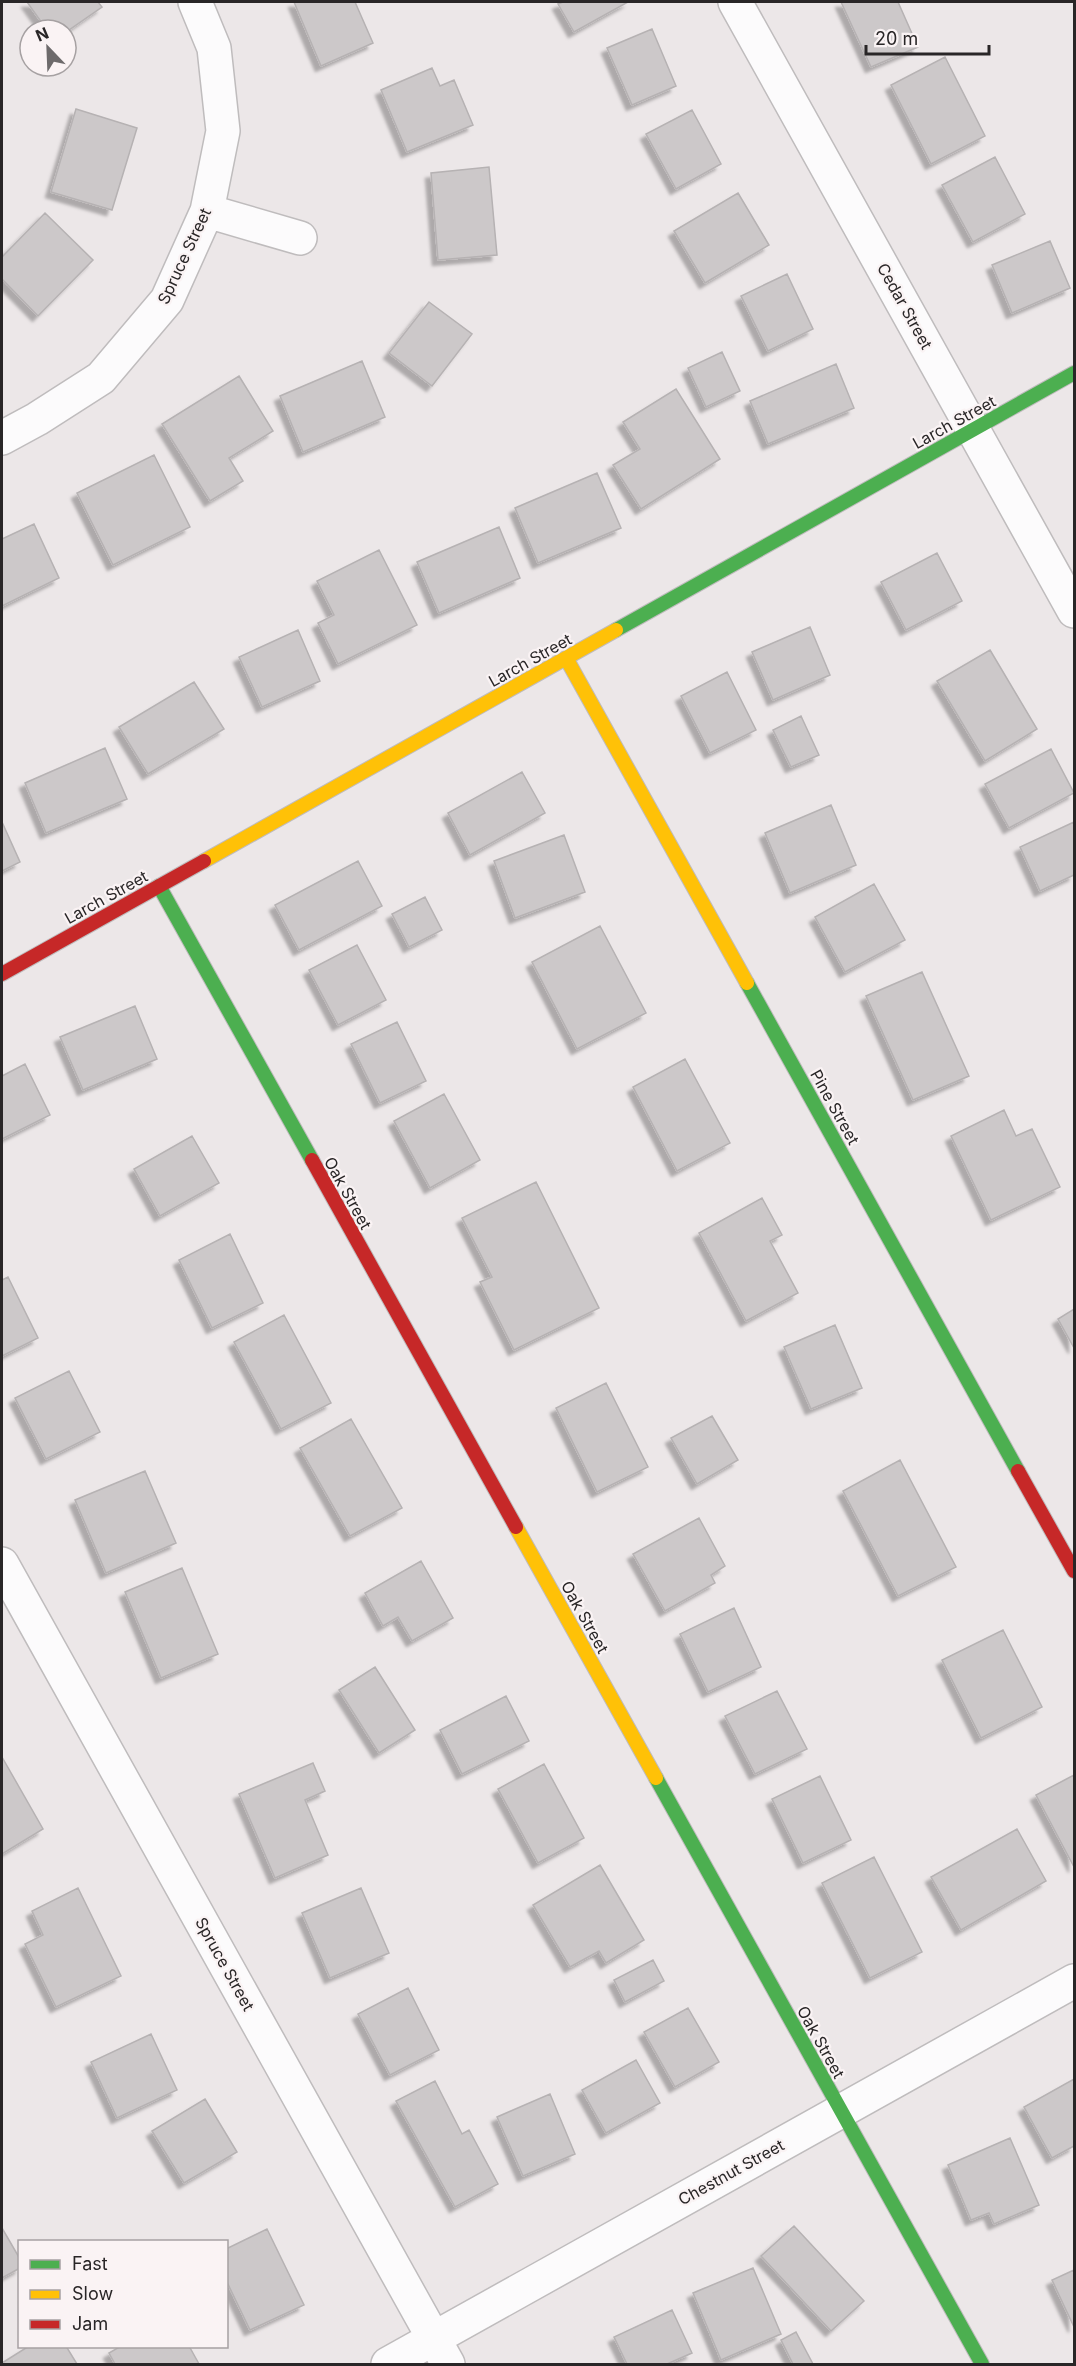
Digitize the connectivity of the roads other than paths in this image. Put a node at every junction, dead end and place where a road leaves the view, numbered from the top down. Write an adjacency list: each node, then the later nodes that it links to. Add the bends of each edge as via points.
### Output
1 (195, 2): 3 (street, Spruce Street, via 214,48 223,130)
2 (735, 2): 6 (street, Cedar Street)
3 (207, 211): 4 (street); 7 (street, Spruce Street, via 166,300 101,378)
4 (300, 238)
5 (1074, 373): 6 (street, Larch Street)
6 (974, 430): 8 (street, Cedar Street); 9 (street, Larch Street)
7 (2, 438)
8 (1074, 611)
9 (566, 658): 10 (street, Larch Street); 13 (street, Pine Street)
10 (159, 886): 11 (street, Larch Street); 15 (street, Oak Street)
11 (2, 974)
12 (2, 1564): 16 (street, Spruce Street)
13 (1074, 1571)
14 (1074, 1981): 15 (street, Chestnut Street)
15 (840, 2111): 16 (street, Chestnut Street); 18 (street, Oak Street)
16 (441, 2352): 17 (street, Chestnut Street)
17 (388, 2364)
18 (982, 2364)

